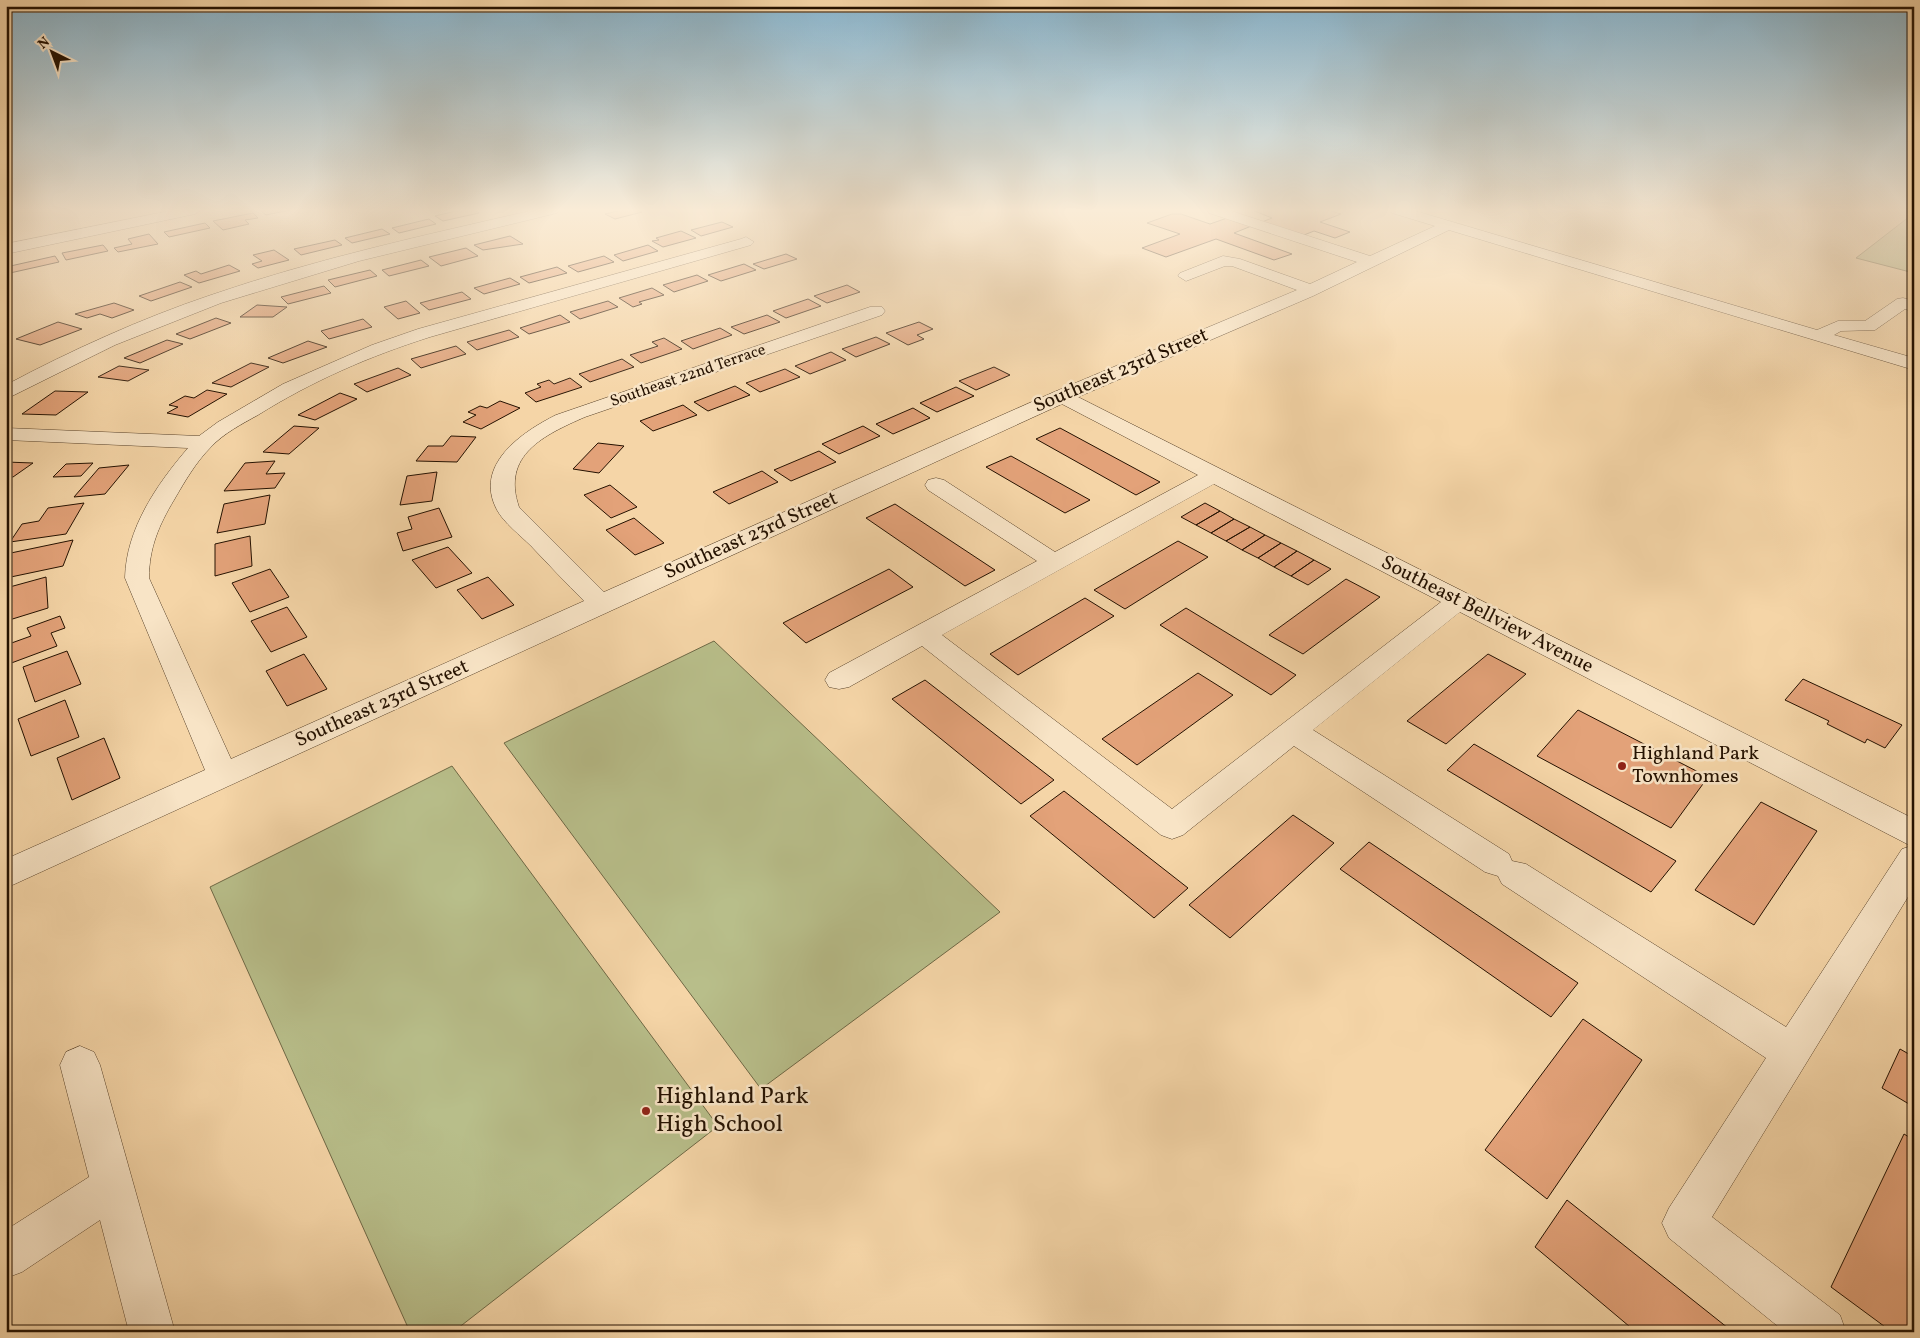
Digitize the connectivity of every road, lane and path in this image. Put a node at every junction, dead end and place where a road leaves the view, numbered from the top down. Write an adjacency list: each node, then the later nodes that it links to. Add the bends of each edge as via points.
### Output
1 (304, 272): 13 (street, via 236,292 131,331)
2 (638, 272): 16 (street, via 383,347 273,397)
3 (1195, 272): 7 (street)
4 (1263, 272): 8 (street)
5 (1349, 272): 8 (street, Southeast 23rd Street)
6 (1608, 272): 11 (street)
7 (1186, 276)
8 (1311, 290): 14 (street, Southeast 23rd Street)
9 (1914, 306): 11 (street, via 1903,303 1869,326 1838,326)
10 (876, 311): 21 (street, Southeast 22nd Terrace, via 563,419 520,445 504,471 501,487 508,509)
11 (1818, 335): 12 (street)
12 (1911, 360)
13 (6, 393)
14 (1061, 396): 17 (street, Southeast Bellview Avenue); 21 (street, Southeast 23rd Street)
15 (6, 434): 16 (street)
16 (204, 442): 25 (street, via 149,521 138,550 137,578)
17 (1214, 475): 19 (street); 20 (street, Southeast Bellview Avenue)
18 (936, 485): 19 (street)
19 (1055, 562): 22 (street)
20 (1458, 601): 24 (street); 26 (street, Southeast Bellview Avenue)
21 (601, 604): 25 (street, Southeast 23rd Street)
22 (923, 634): 23 (street); 24 (street, via 1172,826)
23 (839, 680)
24 (1292, 731): 29 (street)
25 (223, 776): 28 (street, Southeast 23rd Street)
26 (1914, 834)
27 (1914, 858): 29 (street)
28 (6, 874)
29 (1791, 1052): 34 (street, via 1684,1223)
30 (80, 1065): 31 (street)
31 (113, 1188): 32 (street); 33 (street)
32 (6, 1256)
33 (152, 1332)
34 (1823, 1332)

